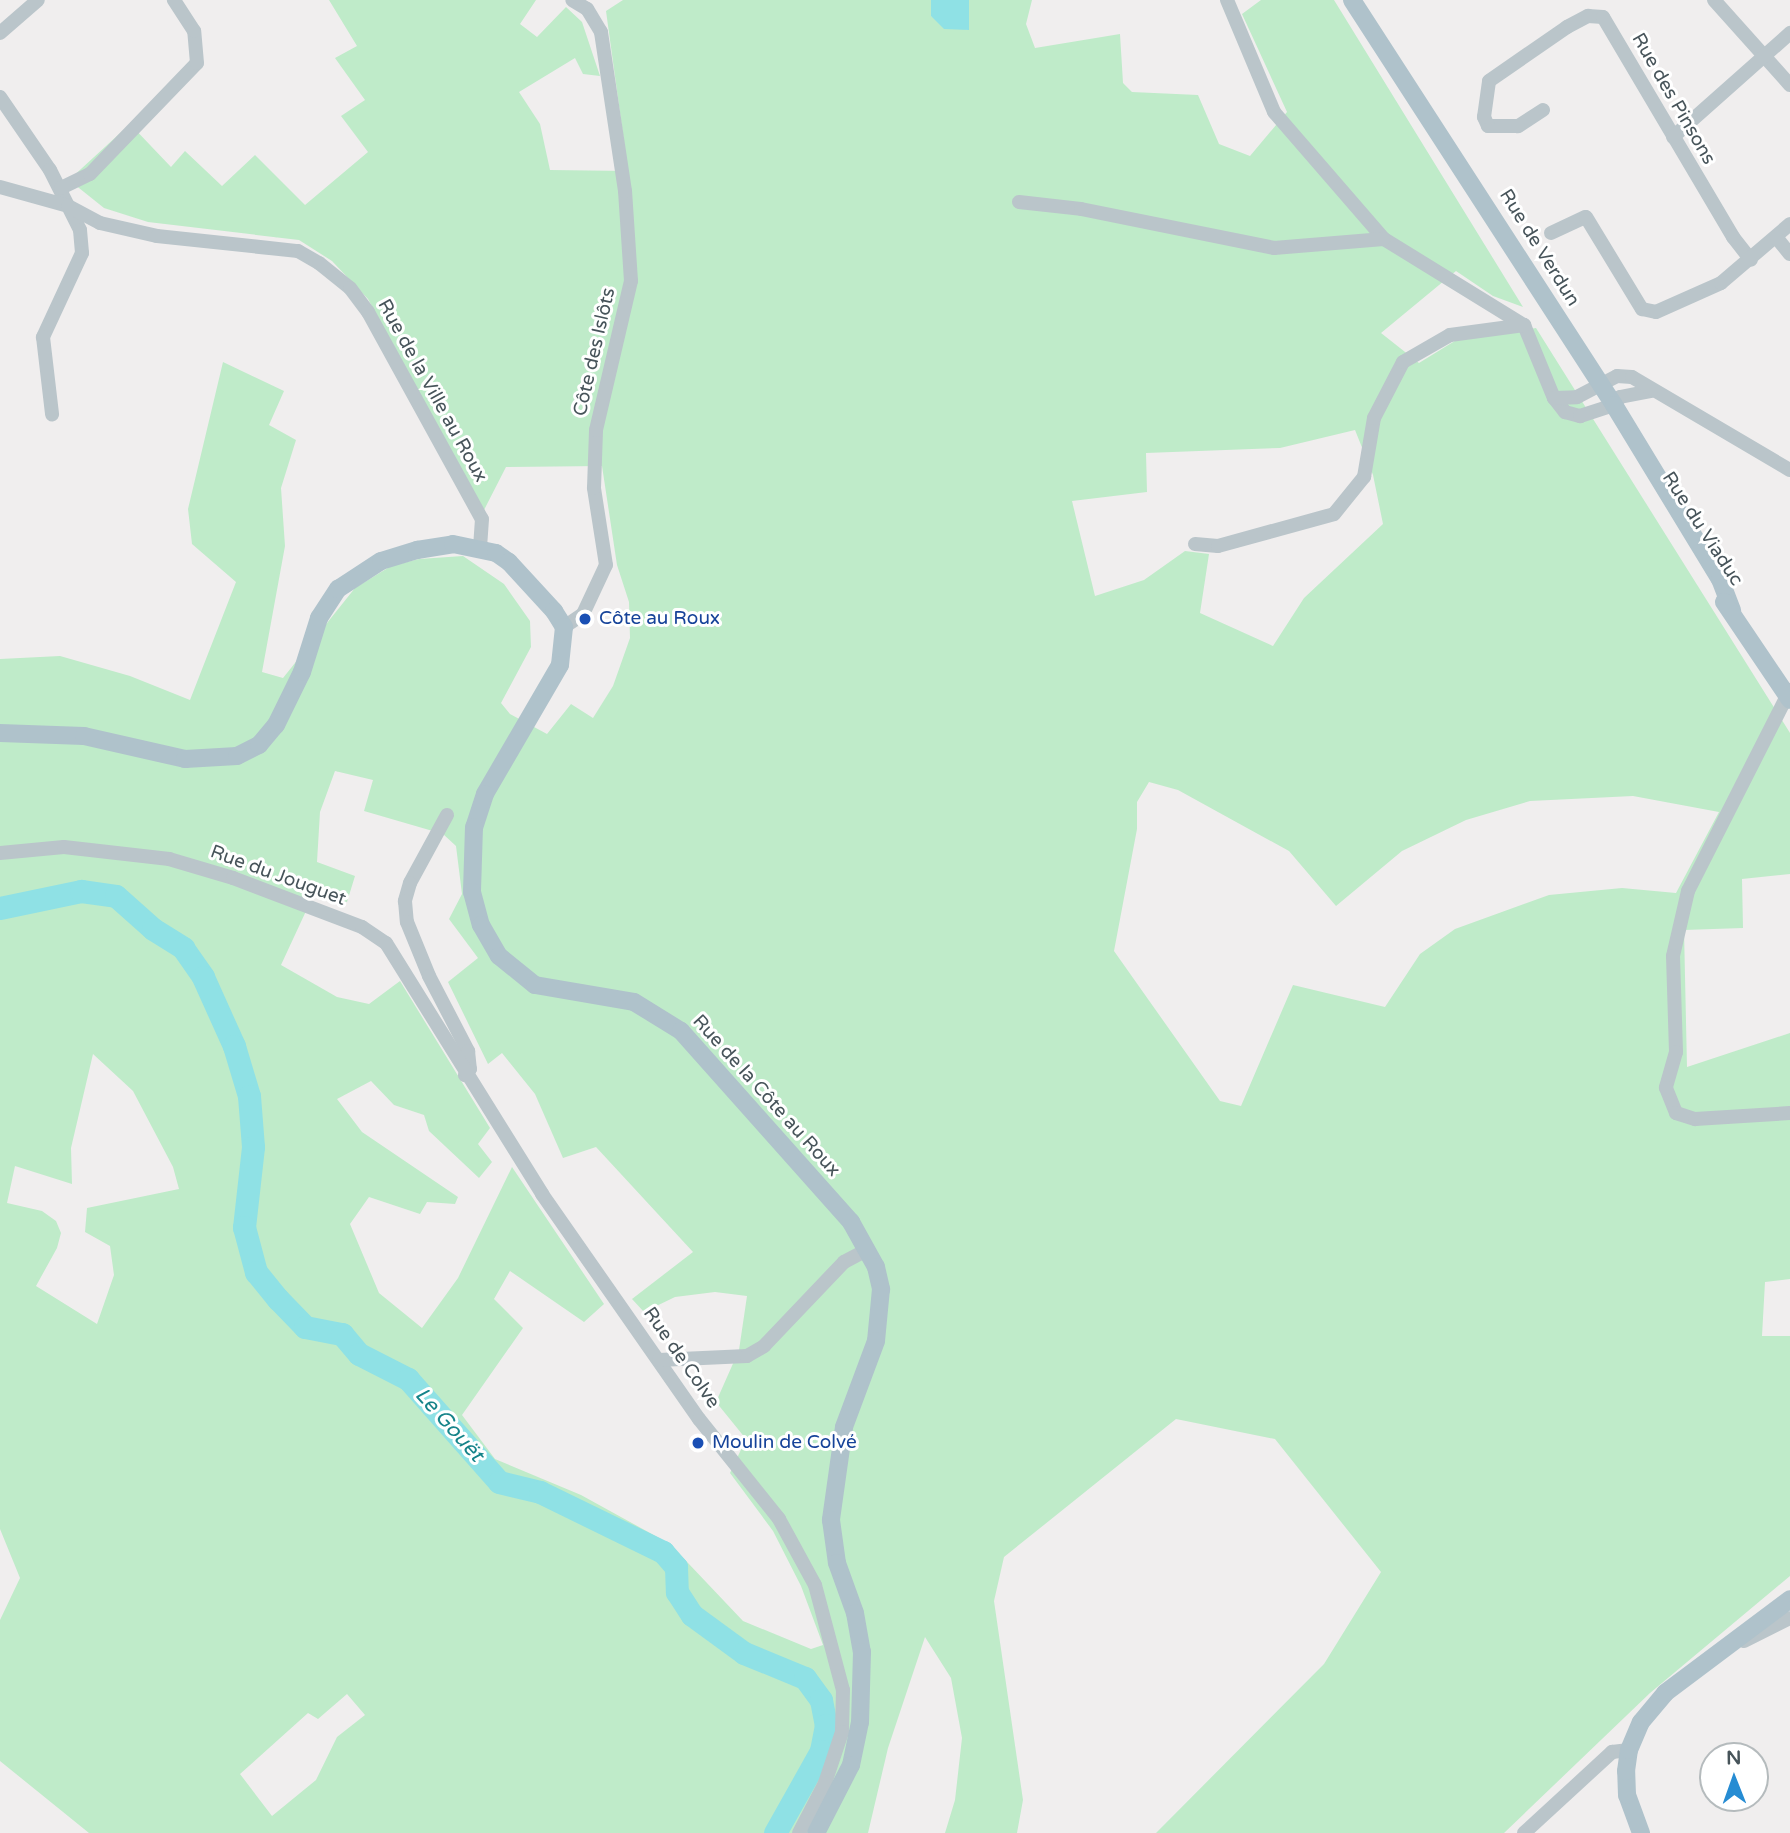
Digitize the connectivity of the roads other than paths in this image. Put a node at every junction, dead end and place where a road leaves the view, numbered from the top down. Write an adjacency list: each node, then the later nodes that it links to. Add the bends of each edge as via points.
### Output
1 (38, 0): 7 (street)
2 (174, 0): 15 (street, via 194,31 197,63 90,174)
3 (572, 0): 33 (street, Côte des Islôts, via 587,9 601,32 625,191 631,281 596,430 594,488 606,565 583,614)
4 (1352, 0): 25 (main road, Rue de Verdun)
5 (1714, 0): 9 (street)
6 (1230, 1): 21 (street, via 1274,112)
7 (0, 33)
8 (1790, 33): 9 (street)
9 (1764, 57): 10 (street); 13 (street)
10 (1790, 85)
11 (0, 97): 15 (street)
12 (1543, 110): 13 (street, Rue des Pinsons, via 1518,125 1488,126 1484,110 1489,81 1567,27 1588,16 1603,17)
13 (1673, 136): 23 (street, Rue des Pinsons)
14 (0, 187): 17 (street, Rue de la Ville au Roux)
15 (61, 188): 17 (street)
16 (1019, 202): 21 (street, via 1081,209 1274,248)
17 (68, 206): 29 (street, via 80,230 82,253 43,337); 32 (street, Rue de la Ville au Roux, via 100,223 157,236 298,251 350,288 368,312 482,519)
18 (1790, 224): 20 (street)
19 (1550, 233): 23 (street, via 1586,217 1642,309 1656,312 1721,283)
20 (1776, 237): 22 (street); 23 (street)
21 (1384, 239): 24 (street)
22 (1790, 254)
23 (1751, 260)
24 (1524, 325): 27 (street); 31 (street, via 1450,335 1403,362 1374,418 1364,477 1334,514 1218,546)
25 (1596, 386): 26 (street, via 1617,376 1632,377); 27 (street, via 1577,397); 28 (main road, Rue de Verdun)
26 (1651, 391): 28 (street, via 1620,397); 30 (street)
27 (1554, 398): 28 (street, via 1565,412 1580,416)
28 (1609, 407): 34 (main road, Rue du Viaduc, via 1732,611)
29 (52, 414)
30 (1790, 470)
31 (1195, 544)
32 (480, 548): 33 (main road, via 509,562 541,594); 35 (main road, via 453,544 417,550 381,561 338,589 319,618 302,672 276,725 259,745 237,756 186,759 84,736)
33 (564, 627): 40 (main road, Rue de la Côte au Roux, via 560,666 485,794 474,827 472,892 481,925 499,956 535,985 634,1002 681,1031 851,1222)
34 (1789, 695): 39 (street, via 1688,891 1673,956 1676,1052 1666,1088 1676,1113 1695,1119)
35 (0, 733)
36 (447, 815): 38 (street, via 410,883 406,912 429,976 468,1051 470,1069)
37 (0, 853): 38 (street, Rue du Jouguet, via 64,846 169,859 362,927 386,943 402,963)
38 (465, 1075): 41 (street, Rue de Colve)
39 (1790, 1113)
40 (868, 1249): 41 (street, via 844,1262 764,1346 747,1356); 47 (main road, Rue de la Côte au Roux, via 881,1289 881,1316 877,1341 844,1427 831,1520 837,1563 855,1613 862,1652 862,1701 851,1765)
41 (659, 1360): 46 (street, Rue de Colve, via 779,1519 815,1585 835,1650 843,1690 842,1732 825,1783)
42 (1790, 1599): 44 (main road)
43 (1790, 1618): 44 (street)
44 (1723, 1651): 45 (main road, via 1665,1693 1641,1722)
45 (1629, 1750): 48 (street, via 1612,1752); 49 (main road, via 1627,1795)
46 (799, 1833)
47 (816, 1833)
48 (1524, 1833)
49 (1641, 1833)

